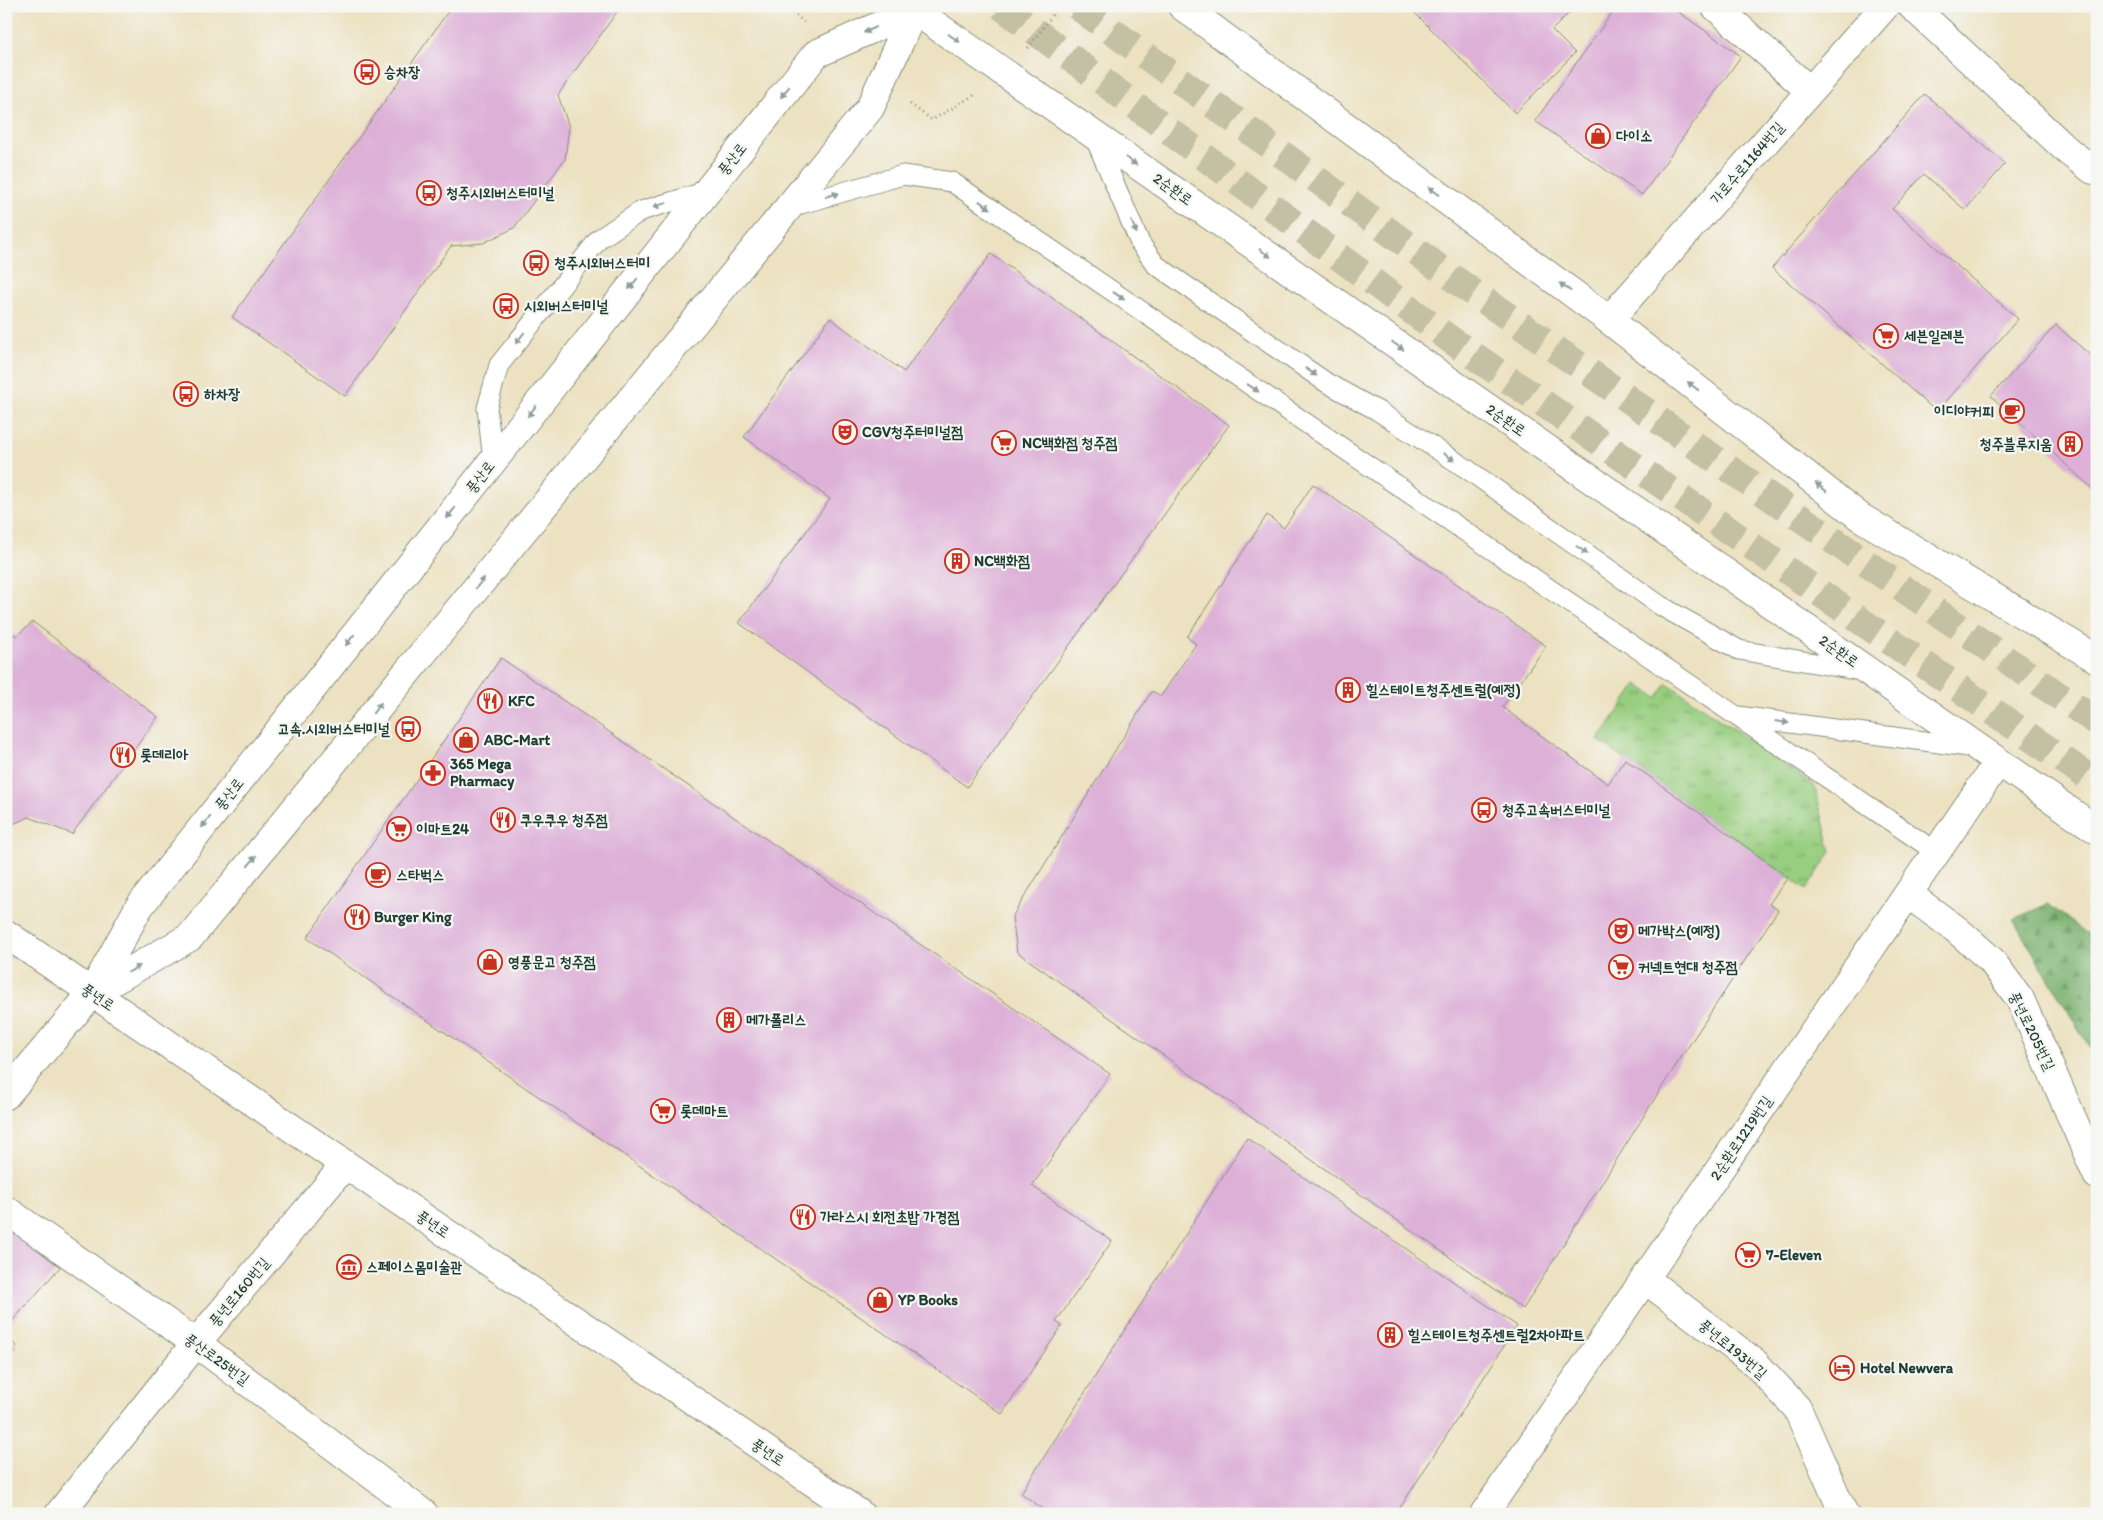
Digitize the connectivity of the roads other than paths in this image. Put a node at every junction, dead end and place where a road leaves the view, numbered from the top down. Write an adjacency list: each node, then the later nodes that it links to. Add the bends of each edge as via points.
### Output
1 (1182, 6): 11 (street, one-way to 1)
2 (1715, 6): 6 (street)
3 (1884, 6): 6 (street, 가로수로1164번길)
4 (1912, 6): 8 (street, via 2068,152)
5 (914, 8): 7 (street, 2순환로, one-way to 7); 9 (street, 풍산로, one-way to 9, via 816,54); 10 (street, 풍산로, via 870,108)
6 (1810, 91): 11 (street, 가로수로1164번길)
7 (1093, 134): 15 (street, 2순환로, one-way to 15); 15 (lane, one-way to 15, via 1140,243 1156,266 1327,383 1378,411 1467,469 1661,606 1739,650)
8 (2097, 170)
9 (707, 191): 12 (street, 풍산로, one-way to 12); 12 (lane, one-way to 12, via 641,210 598,240 499,365 486,408)
10 (786, 209): 17 (lane, one-way to 17, via 903,175 952,182); 23 (street, 풍산로, one-way to 10, via 190,937)
11 (1609, 320): 13 (street, one-way to 11)
12 (493, 461): 23 (street, 풍산로, one-way to 23, via 139,908)
13 (1860, 517): 14 (street); 16 (street)
14 (2097, 658)
15 (1870, 673): 18 (street, 2순환로)
16 (2097, 677)
17 (1734, 715): 18 (lane, one-way to 18); 20 (lane)
18 (1989, 755): 19 (street, 2순환로); 20 (street, 2순환로1219번길)
19 (2097, 830)
20 (1936, 852): 21 (street, 2순환로1219번길)
21 (1908, 894): 26 (street, 풍년로205번길, via 1990,960 2020,999); 28 (street, 2순환로1219번길)
22 (6, 934): 23 (street, 풍년로)
23 (92, 993): 24 (street, 풍산로); 25 (street, 풍년로)
24 (6, 1095)
25 (345, 1165): 29 (street, 풍년로160번길); 32 (street, 풍년로)
26 (2097, 1175)
27 (6, 1210): 29 (street, 풍산로25번길)
28 (1644, 1279): 33 (street, 2순환로1219번길); 34 (street, 풍년로193번길, via 1755,1363 1797,1408)
29 (196, 1343): 30 (street, 풍년로160번길); 31 (street, 풍산로25번길)
30 (59, 1514)
31 (424, 1514)
32 (860, 1514)
33 (1484, 1514)
34 (1844, 1514)

